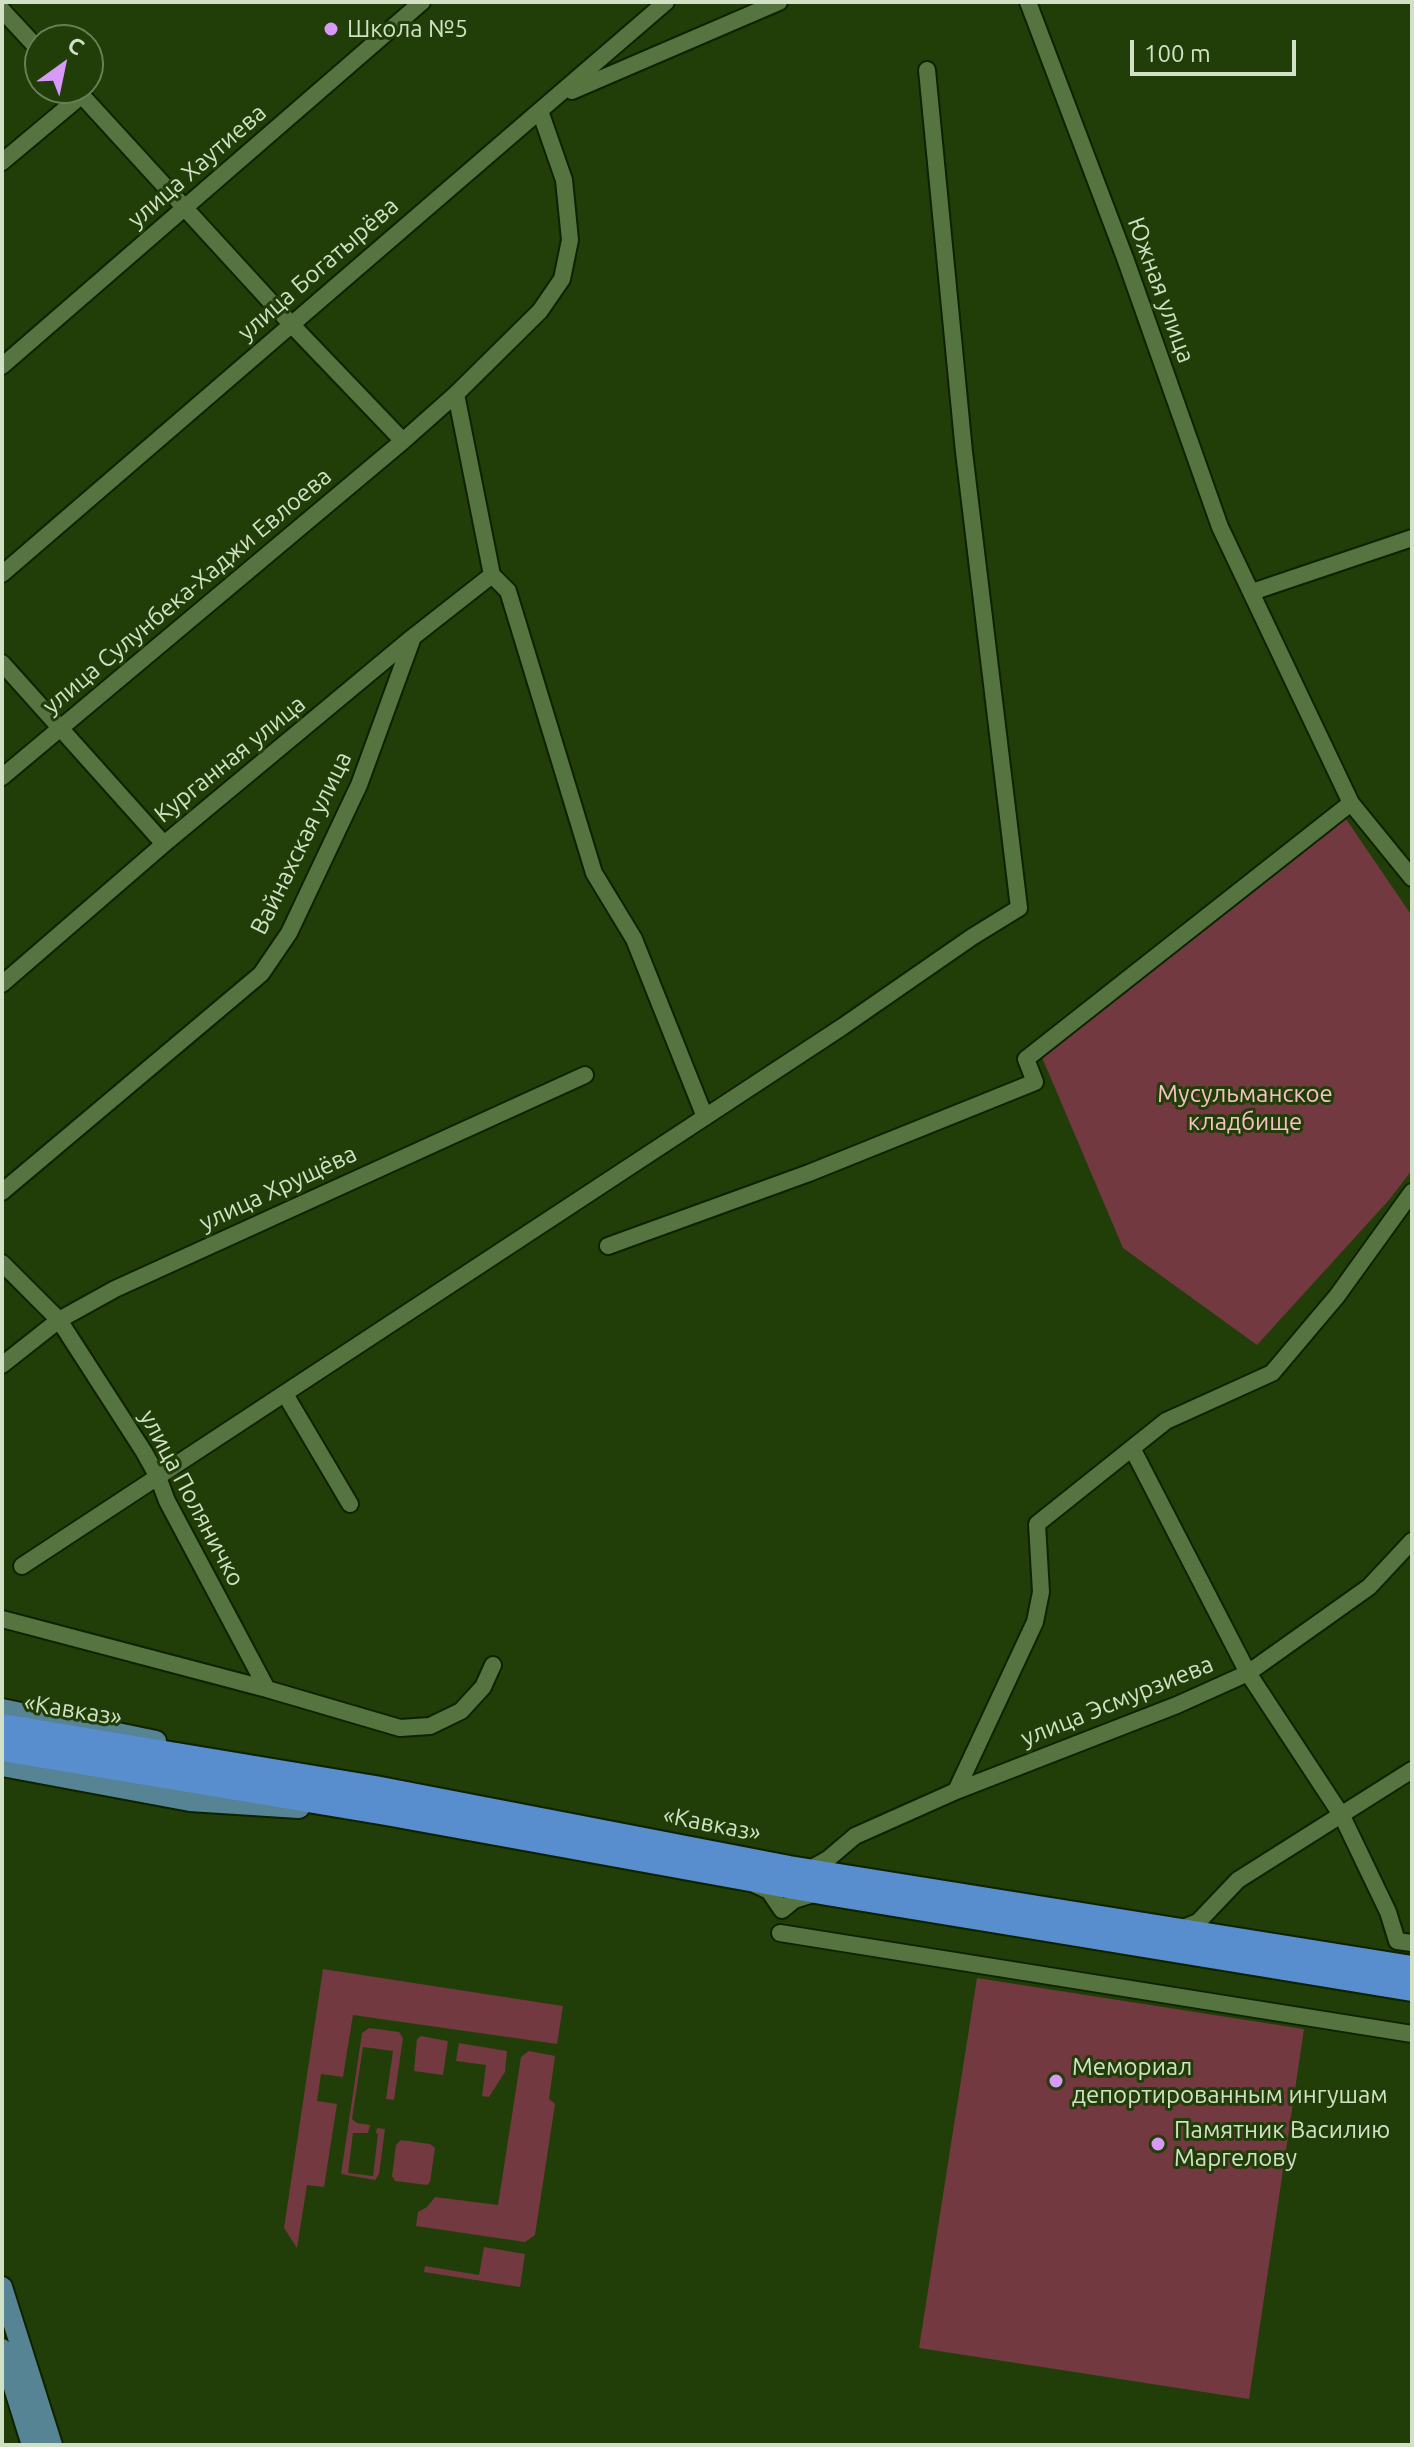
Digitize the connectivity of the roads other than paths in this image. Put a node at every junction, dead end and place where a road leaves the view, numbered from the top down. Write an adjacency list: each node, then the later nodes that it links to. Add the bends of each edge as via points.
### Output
1 (422, 2): 13 (street, улица Хаутиева)
2 (666, 2): 8 (street, улица Богатырёва)
3 (779, 2): 8 (street)
4 (1028, 2): 21 (street, Южная улица, via 1220,527)
5 (2, 10): 6 (street)
6 (24, 34)
7 (927, 70): 31 (street, via 964,452 1019,908)
8 (556, 97): 11 (street, улица Богатырёва)
9 (65, 104): 12 (street)
10 (89, 104): 13 (street)
11 (540, 111): 14 (street, улица Богатырёва); 16 (street, улица Сулунбека-Хаджи Евлоева, via 564,180 570,240 562,279 540,311)
12 (2, 162)
13 (185, 208): 14 (street); 15 (street, улица Хаутиева)
14 (291, 324): 17 (street); 19 (street, улица Богатырёва)
15 (2, 366)
16 (456, 394): 17 (street, улица Сулунбека-Хаджи Евлоева); 20 (street)
17 (403, 441): 24 (street, улица Сулунбека-Хаджи Евлоева)
18 (1412, 538): 21 (street)
19 (2, 574)
20 (492, 575): 22 (street, Курганная улица); 31 (street, via 508,591 594,873 634,939)
21 (1252, 592): 26 (street, Южная улица)
22 (413, 637): 27 (street, Курганная улица); 32 (street, Вайнахская улица, via 359,785 289,933 261,974)
23 (2, 663): 24 (street)
24 (61, 728): 25 (street, улица Сулунбека-Хаджи Евлоева); 27 (street)
25 (2, 777)
26 (1351, 803): 28 (street, Южная улица); 34 (street, via 1026,1059 1035,1082)
27 (164, 844): 29 (street, Курганная улица)
28 (1412, 878)
29 (2, 984)
30 (585, 1075): 36 (street, улица Хрущёва, via 115,1289)
31 (705, 1117): 38 (street)
32 (2, 1192)
33 (1412, 1192): 39 (street, via 1337,1296 1272,1373 1166,1421)
34 (608, 1246)
35 (2, 1263): 36 (street, улица Поляничко)
36 (59, 1320): 37 (street, улица Хрущёва); 40 (street, улица Поляничко)
37 (2, 1365)
38 (285, 1394): 40 (street); 41 (street)
39 (1132, 1448): 46 (street); 54 (street, via 1037,1524 1041,1592 1035,1622)
40 (158, 1477): 43 (street); 47 (street, улица Поляничко)
41 (350, 1504)
42 (1412, 1541): 46 (street, улица Эсмурзиева, via 1369,1587)
43 (22, 1566)
44 (2, 1619): 47 (street)
45 (493, 1665): 47 (street, via 483,1687 461,1711 430,1726 400,1728)
46 (1248, 1673): 54 (street, улица Эсмурзиева); 56 (street)
47 (267, 1689)
48 (2, 1709): 53 (main road)
49 (2, 1726): 53 (highway, «Кавказ»)
50 (2, 1749): 55 (highway, «Кавказ»)
51 (2, 1766): 55 (main road, via 190,1801)
52 (1412, 1770): 56 (street)
53 (375, 1788): 58 (highway, «Кавказ»)
54 (956, 1791): 57 (street, улица Эсмурзиева, via 855,1836)
55 (386, 1813): 66 (highway, «Кавказ», via 827,1893)
56 (1342, 1816): 60 (street, via 1238,1880); 64 (street, via 1397,1941)
57 (839, 1850): 58 (street, улица Эсмурзиева); 59 (street)
58 (807, 1871): 59 (highway, «Кавказ»)
59 (846, 1877): 61 (highway, «Кавказ»)
60 (1218, 1900): 61 (street, via 1198,1922); 63 (street, via 1212,1922)
61 (1175, 1931): 63 (highway, «Кавказ»)
62 (780, 1933): 67 (street)
63 (1234, 1940): 65 (highway, «Кавказ»)
64 (1412, 1943)
65 (1412, 1968)
66 (1412, 1989)
67 (1412, 2034)
68 (2, 2287): 71 (main road)
69 (2, 2349): 70 (main road)
70 (32, 2445)
71 (52, 2445)

